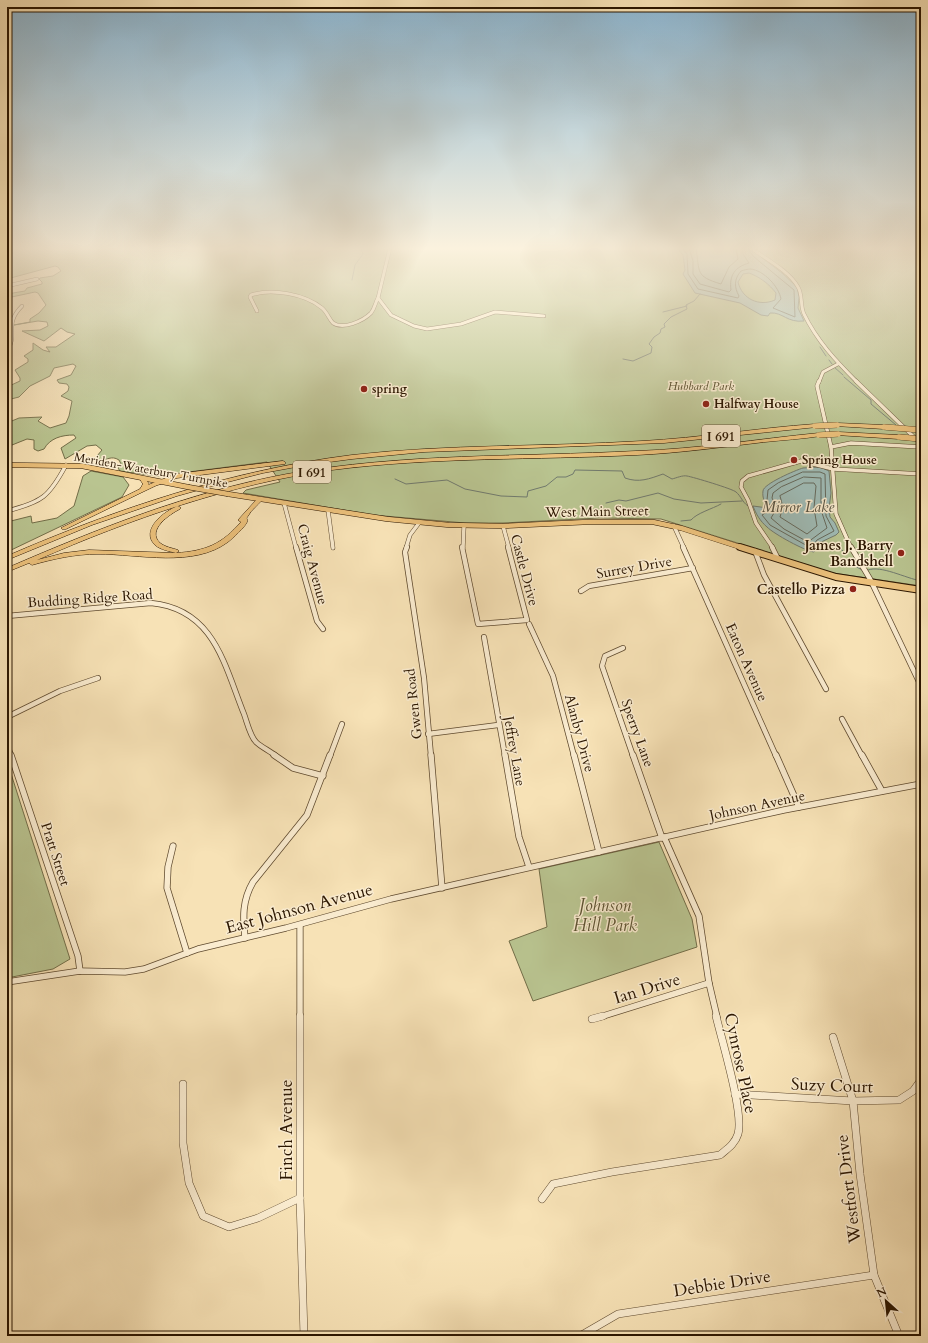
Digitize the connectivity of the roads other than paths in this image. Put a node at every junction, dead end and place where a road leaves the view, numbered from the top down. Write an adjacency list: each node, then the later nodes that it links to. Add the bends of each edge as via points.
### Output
1 (18, 311): 7 (street, via 12,319 14,339)
2 (324, 311): 3 (street, via 336,326 347,326)
3 (373, 311)
4 (389, 311): 6 (street, via 414,326 427,329 455,325 495,312)
5 (803, 311): 8 (street, via 811,329)
6 (544, 316)
7 (7, 351)
8 (838, 364): 11 (street); 12 (street, via 823,372 816,386)
9 (921, 430): 13 (highway, I 691, bridge, via 815,426 664,442 412,452)
10 (921, 439): 20 (highway, I 691, bridge, via 838,434 659,452 392,462 316,471)
11 (921, 445): 12 (street, via 851,444)
12 (831, 448): 16 (street)
13 (345, 458): 19 (highway, via 184,474); 34 (highway, I 691, via 258,472 172,495 89,523)
14 (7, 465): 15 (main road, Meriden-Waterbury Turnpike)
15 (66, 465): 18 (main road, Meriden-Waterbury Turnpike); 26 (street, via 52,491 45,498 34,504)
16 (833, 469): 17 (street); 35 (street, via 801,461 755,472 742,481 741,487 756,523); 38 (street, via 838,520)
17 (919, 474)
18 (142, 478): 19 (main road, Meriden-Waterbury Turnpike); 21 (highway, via 146,484)
19 (161, 481): 21 (highway); 22 (main road, Meriden-Waterbury Turnpike, bridge)
20 (248, 484): 27 (highway, via 169,511 156,523 154,537 158,544 168,550 197,550 223,539); 37 (highway, I 691, via 122,522)
21 (142, 490): 34 (highway)
22 (260, 499): 23 (main road, Meriden-Waterbury Turnpike); 27 (highway)
23 (284, 503): 24 (main road, Meriden-Waterbury Turnpike); 43 (street, Craig Avenue, via 317,621)
24 (290, 504): 25 (main road, West Main Street)
25 (328, 510): 28 (main road, West Main Street); 32 (street)
26 (7, 511)
27 (244, 518): 37 (highway, via 244,522 226,540 213,548 199,552 83,553 48,559)
28 (419, 523): 29 (main road, West Main Street); 53 (street, Gwen Road, via 410,535 405,552 424,678)
29 (464, 526): 30 (main road, West Main Street); 42 (street, via 462,545 478,624)
30 (502, 526): 31 (main road, West Main Street, via 619,521 653,522); 42 (street, Castle Drive)
31 (674, 526): 33 (main road, West Main Street); 36 (street, Eaton Avenue)
32 (333, 548)
33 (755, 551): 35 (main road, West Main Street); 48 (street, via 764,575)
34 (7, 557)
35 (778, 559): 38 (main road, West Main Street, via 836,577)
36 (693, 568): 40 (street, Surrey Drive, via 589,586); 58 (street, Eaton Avenue)
37 (7, 571)
38 (871, 582): 39 (main road, West Main Street); 47 (street)
39 (921, 590)
40 (581, 591)
41 (7, 616): 55 (street, Budding Ridge Road, via 151,603 166,604 185,611 214,640 255,741 293,768)
42 (528, 622): 61 (street, Alanby Drive, via 553,676)
43 (323, 629)
44 (484, 637): 52 (street, Jeffrey Lane)
45 (623, 648): 59 (street, Sperry Lane, via 609,653 604,658 602,666)
46 (98, 678): 49 (street, via 60,692)
47 (921, 686)
48 (826, 689)
49 (7, 717)
50 (842, 719): 57 (street)
51 (342, 724): 55 (street)
52 (498, 725): 53 (street); 62 (street, Jeffrey Lane, via 519,837)
53 (428, 734): 63 (street, Gwen Road)
54 (7, 744): 67 (street, Pratt Street, via 78,956)
55 (323, 776): 65 (street, via 307,815 246,893 243,902)
56 (921, 784): 57 (street, Johnson Avenue)
57 (882, 792): 58 (street, Johnson Avenue)
58 (799, 807): 59 (street, Johnson Avenue)
59 (663, 837): 61 (street, Johnson Avenue); 69 (street, Cynrose Place, via 699,916)
60 (173, 846): 66 (street, via 167,888)
61 (599, 852): 62 (street, East Johnson Avenue)
62 (529, 868): 63 (street, East Johnson Avenue)
63 (442, 888): 64 (street, East Johnson Avenue, via 391,899)
64 (300, 925): 65 (street, East Johnson Avenue); 76 (street, Finch Avenue)
65 (245, 938): 66 (street, East Johnson Avenue)
66 (187, 952): 67 (street, East Johnson Avenue, via 154,966 136,970)
67 (80, 971): 68 (street, East Johnson Avenue)
68 (7, 982)
69 (709, 983): 70 (street, Ian Drive); 74 (street, Cynrose Place)
70 (592, 1019)
71 (834, 1037): 75 (street, Westfort Drive)
72 (921, 1080): 75 (street, Suzy Court, via 913,1091 898,1100)
73 (183, 1084): 76 (street, via 183,1143 189,1183 203,1216 229,1227 258,1218)
74 (735, 1094): 75 (street, Suzy Court); 77 (street, Cynrose Place, via 740,1118 739,1135 731,1147 720,1155 552,1184)
75 (853, 1101): 78 (street, Westfort Drive)
76 (300, 1198): 79 (street, Finch Avenue)
77 (542, 1199)
78 (874, 1275): 80 (street, Debbie Drive, via 618,1314); 81 (street, Westfort Drive)
79 (304, 1336)
80 (580, 1336)
81 (899, 1336)

